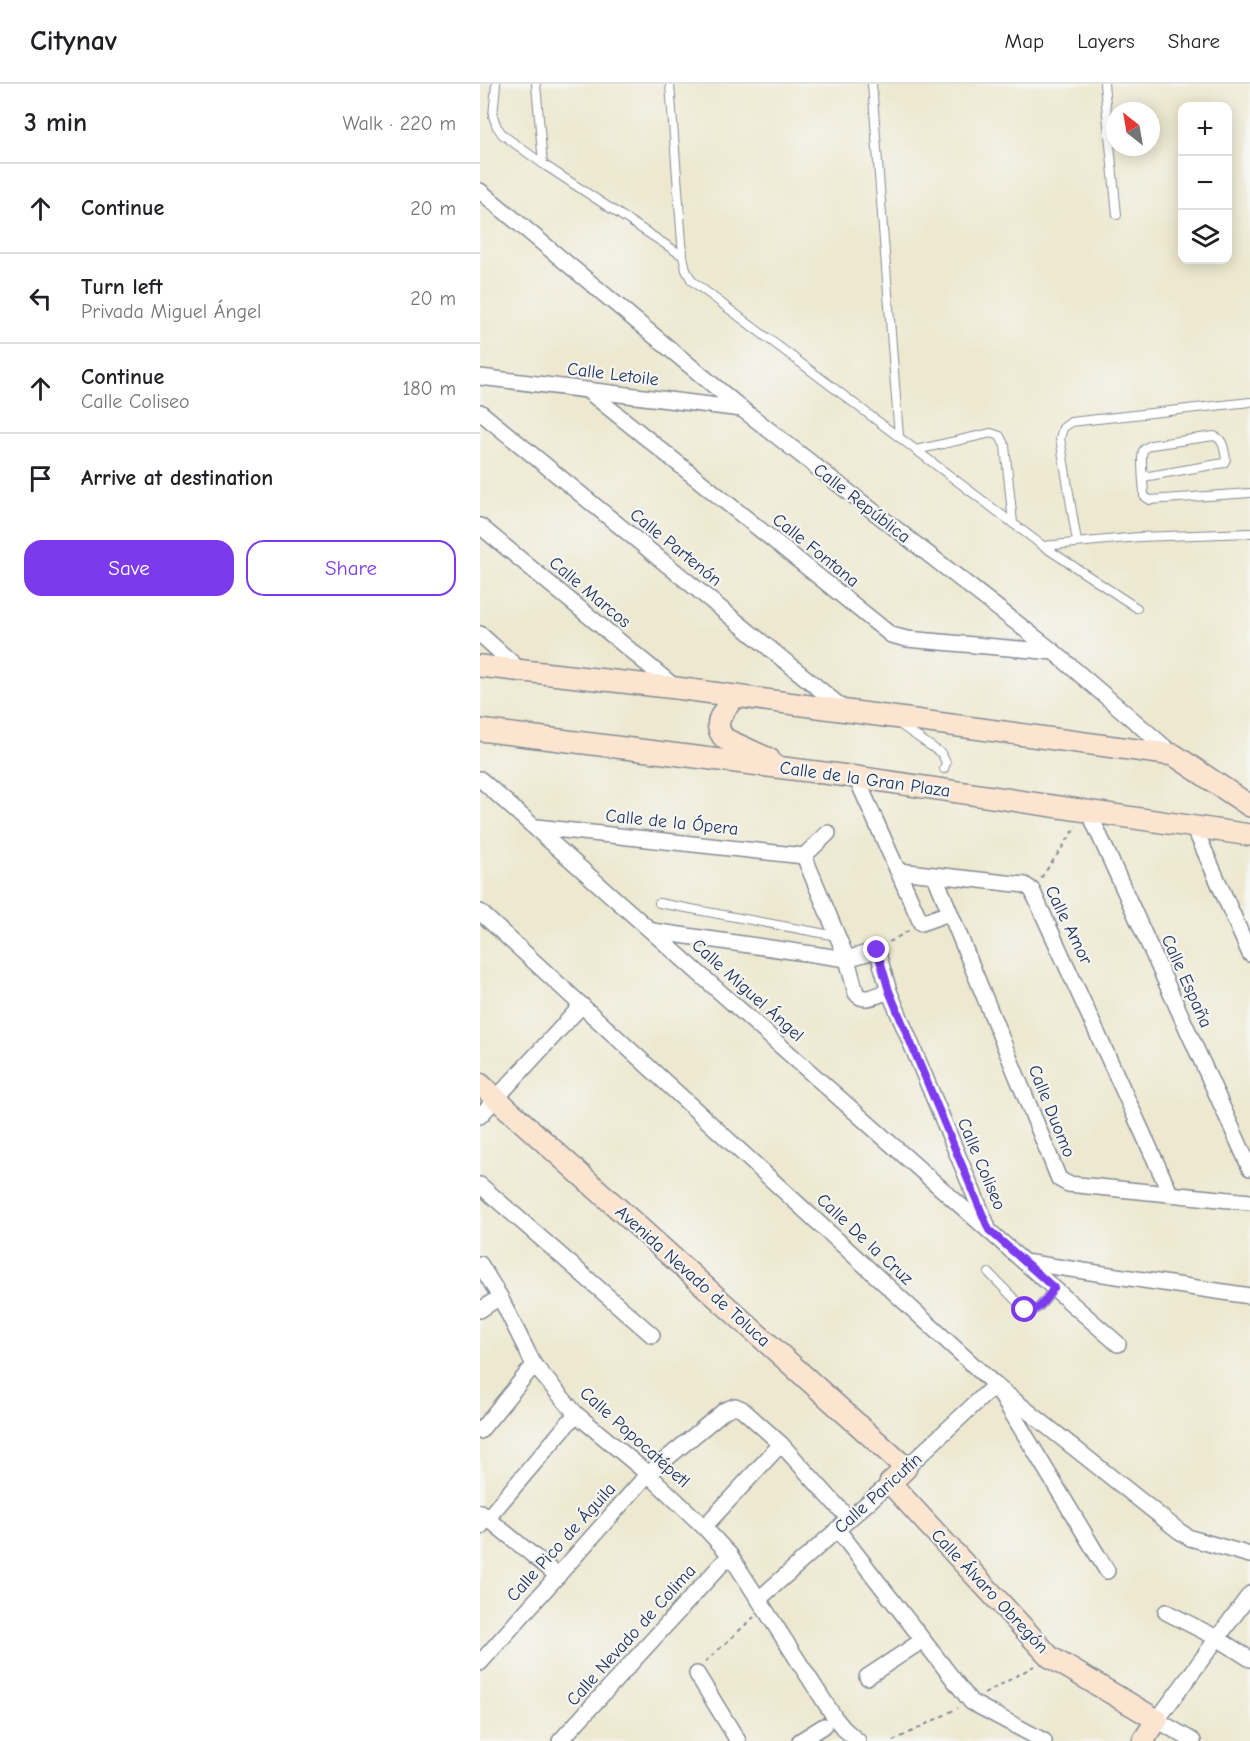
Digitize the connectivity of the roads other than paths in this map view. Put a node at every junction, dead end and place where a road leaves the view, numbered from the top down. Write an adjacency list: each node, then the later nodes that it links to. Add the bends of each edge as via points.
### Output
1 (496, 84): 6 (lane, via 493,116 497,127)
2 (536, 84): 6 (lane)
3 (670, 84): 9 (lane)
4 (872, 84): 15 (lane)
5 (1104, 84): 8 (lane)
6 (543, 164): 9 (lane)
7 (480, 191): 13 (street, Calle República)
8 (1117, 215)
9 (683, 256): 15 (lane, via 693,281)
10 (480, 377): 11 (street, Calle Letoile)
11 (588, 391): 13 (street, Calle Letoile); 26 (street, Calle Fontana, via 891,635)
12 (1250, 402): 22 (lane, via 1071,422 1063,428 1060,438)
13 (742, 409): 26 (street, Calle República)
14 (480, 412): 31 (street, Calle Partenón)
15 (899, 437): 16 (lane)
16 (916, 450): 19 (lane); 19 (lane, via 991,433 1000,436 1005,446)
17 (1143, 477): 17 (lane, via 1224,463 1222,442 1214,436 1145,447); 18 (lane, via 1144,496 1150,500)
18 (1250, 493)
19 (1014, 523): 23 (lane)
20 (480, 526): 29 (street, Calle Marcos)
21 (1250, 533): 22 (lane)
22 (1077, 542): 23 (lane)
23 (1043, 546): 24 (lane)
24 (1137, 609)
25 (480, 634): 28 (street)
26 (1054, 652): 34 (street, Calle República)
27 (480, 666): 28 (street)
28 (520, 670): 29 (street)
29 (676, 688): 30 (street)
30 (735, 696): 31 (street); 35 (street, via 718,719 721,735)
31 (847, 712): 32 (street)
32 (890, 718): 34 (street); 36 (lane, via 942,754)
33 (480, 730): 35 (street, Calle de la Gran Plaza)
34 (1174, 755): 39 (street, Calle República)
35 (789, 768): 37 (street, Calle de la Gran Plaza)
36 (944, 770)
37 (856, 777): 40 (street, Calle de la Gran Plaza); 46 (street)
38 (480, 779): 41 (street, Calle Miguel Ángel)
39 (1250, 806)
40 (1088, 810): 42 (street, Calle de la Gran Plaza); 60 (street, Calle España)
41 (536, 827): 45 (street, Calle de la Ópera); 51 (street, Calle Miguel Ángel)
42 (1194, 827): 44 (street, Calle de la Gran Plaza); 53 (street)
43 (828, 833): 45 (street)
44 (1250, 835)
45 (804, 856): 52 (street)
46 (899, 871): 47 (street, Calle Amor); 50 (street, via 921,923)
47 (935, 876): 50 (street, Calle Duomo); 62 (street, Calle Amor, via 1025,885 1032,890)
48 (659, 903): 52 (lane)
49 (480, 912): 56 (street, Calle De la Cruz)
50 (949, 913): 62 (street, Calle Duomo, via 1059,1179 1068,1184)
51 (652, 931): 54 (street); 64 (street, Calle Miguel Ángel)
52 (837, 936): 54 (street)
53 (1250, 954)
54 (847, 959): 55 (street, via 859,998); 55 (street, Calle Coliseo, via 877,950)
55 (889, 991): 64 (street, Calle Coliseo)
56 (582, 1005): 58 (street); 75 (street, Calle De la Cruz)
57 (480, 1084): 58 (street, Avenida Nevado de Toluca)
58 (496, 1098): 59 (street); 79 (street, Avenida Nevado de Toluca)
59 (480, 1116)
60 (1250, 1168)
61 (480, 1185): 72 (street)
62 (1170, 1193): 63 (street, Calle Duomo)
63 (1250, 1202)
64 (989, 1230): 65 (street, Calle Coliseo)
65 (1024, 1262): 68 (street, Calle Coliseo); 69 (street)
66 (480, 1264): 70 (street, Calle Popocatépetl)
67 (989, 1273): 68 (lane, via 1031,1312)
68 (1054, 1288): 73 (street, Calle Coliseo)
69 (1250, 1296)
70 (500, 1297): 71 (street); 74 (street, Calle Popocatépetl)
71 (480, 1310)
72 (652, 1335)
73 (1118, 1344)
74 (534, 1365): 76 (street, Calle Popocatépetl); 77 (street)
75 (995, 1385): 79 (street, Calle Paricutín); 87 (street, Calle De la Cruz, via 1179,1531 1190,1538); 88 (street)
76 (576, 1414): 80 (street, Calle Popocatépetl); 82 (street)
77 (480, 1431)
78 (781, 1444): 80 (street, Calle Pico de Águila, via 735,1406 725,1410); 83 (street); 84 (street)
79 (906, 1468): 81 (street, Calle Paricutín)
80 (648, 1474): 84 (street, Calle Popocatépetl); 89 (street, Calle Pico de Águila)
81 (890, 1483): 83 (street, Calle Paricutín); 100 (street, Calle Álvaro Obregón, via 1050,1657)
82 (483, 1519): 89 (street)
83 (849, 1519): 85 (street, Calle Paricutín)
84 (704, 1527): 86 (street, Calle Popocatépetl)
85 (837, 1529): 91 (street, Calle Paricutín); 94 (street)
86 (730, 1555): 91 (street, Calle Popocatépetl); 102 (street, Calle Nevado de Colima)
87 (1250, 1555)
88 (1107, 1571)
89 (558, 1576): 95 (street, Calle Pico de Águila)
90 (1250, 1593): 93 (street)
91 (761, 1603): 105 (street, Calle Popocatépetl, via 835,1718)
92 (1166, 1612): 93 (street)
93 (1217, 1638): 96 (street); 100 (street)
94 (923, 1640): 99 (street); 106 (street, via 971,1702)
95 (485, 1646): 97 (street, Calle Pico de Águila)
96 (1250, 1659)
97 (480, 1663)
98 (697, 1674): 103 (street)
99 (867, 1677)
100 (1157, 1720): 107 (street); 108 (street, Calle Álvaro Obregón)
101 (824, 1726): 104 (street)
102 (560, 1741)
103 (738, 1741)
104 (800, 1741)
105 (858, 1741)
106 (1044, 1741)
107 (1143, 1741)
108 (1193, 1741)

